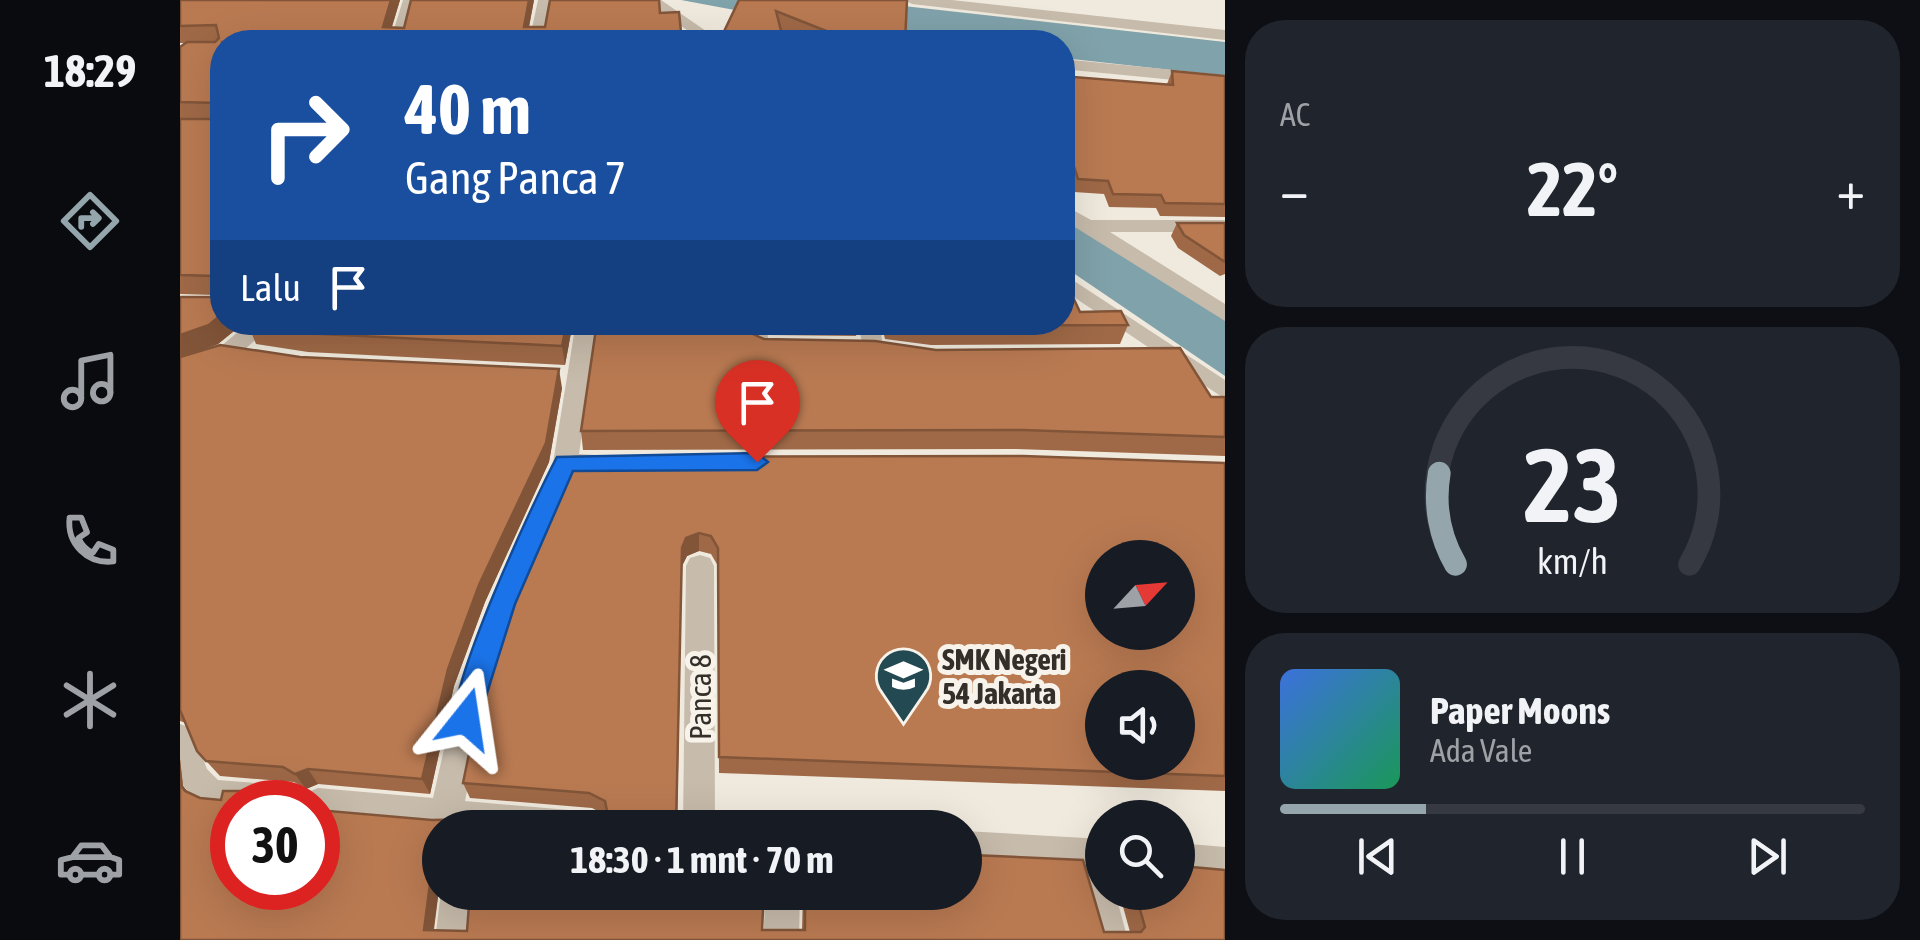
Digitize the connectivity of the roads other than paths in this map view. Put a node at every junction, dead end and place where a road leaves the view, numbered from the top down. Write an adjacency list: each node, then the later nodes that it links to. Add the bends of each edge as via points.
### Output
1 (410, 0): 5 (street)
2 (545, 0): 6 (street)
3 (651, 0): 7 (street)
4 (912, 0): 8 (street)
5 (401, 30)
6 (539, 30)
7 (696, 30)
8 (1225, 35)
9 (1075, 65): 10 (street)
10 (1225, 80)
11 (1075, 218): 12 (street)
12 (1087, 226): 13 (street); 15 (street)
13 (1225, 226)
14 (1075, 288): 23 (street)
15 (1225, 314)
16 (249, 335): 21 (street)
17 (583, 335): 29 (street, via 569,377)
18 (756, 335): 20 (street, via 757,344)
19 (866, 335): 22 (street, via 862,348)
20 (794, 348)
21 (228, 352): 24 (street); 26 (street)
22 (916, 354)
23 (1173, 355): 25 (street); 27 (street)
24 (259, 356)
25 (1126, 357)
26 (180, 369)
27 (1225, 391)
28 (622, 462): 29 (street)
29 (565, 463): 34 (street, via 473,688)
30 (700, 566): 35 (street, Panca 8)
31 (180, 738): 32 (street)
32 (210, 796)
33 (340, 806): 36 (street)
34 (461, 810)
35 (699, 810)
36 (422, 816)
37 (982, 849): 38 (street)
38 (1085, 854)
39 (1195, 861): 40 (street)
40 (1225, 864)
41 (456, 910): 44 (street)
42 (782, 910): 45 (street)
43 (1105, 910): 46 (street)
44 (453, 940)
45 (781, 940)
46 (1110, 940)

